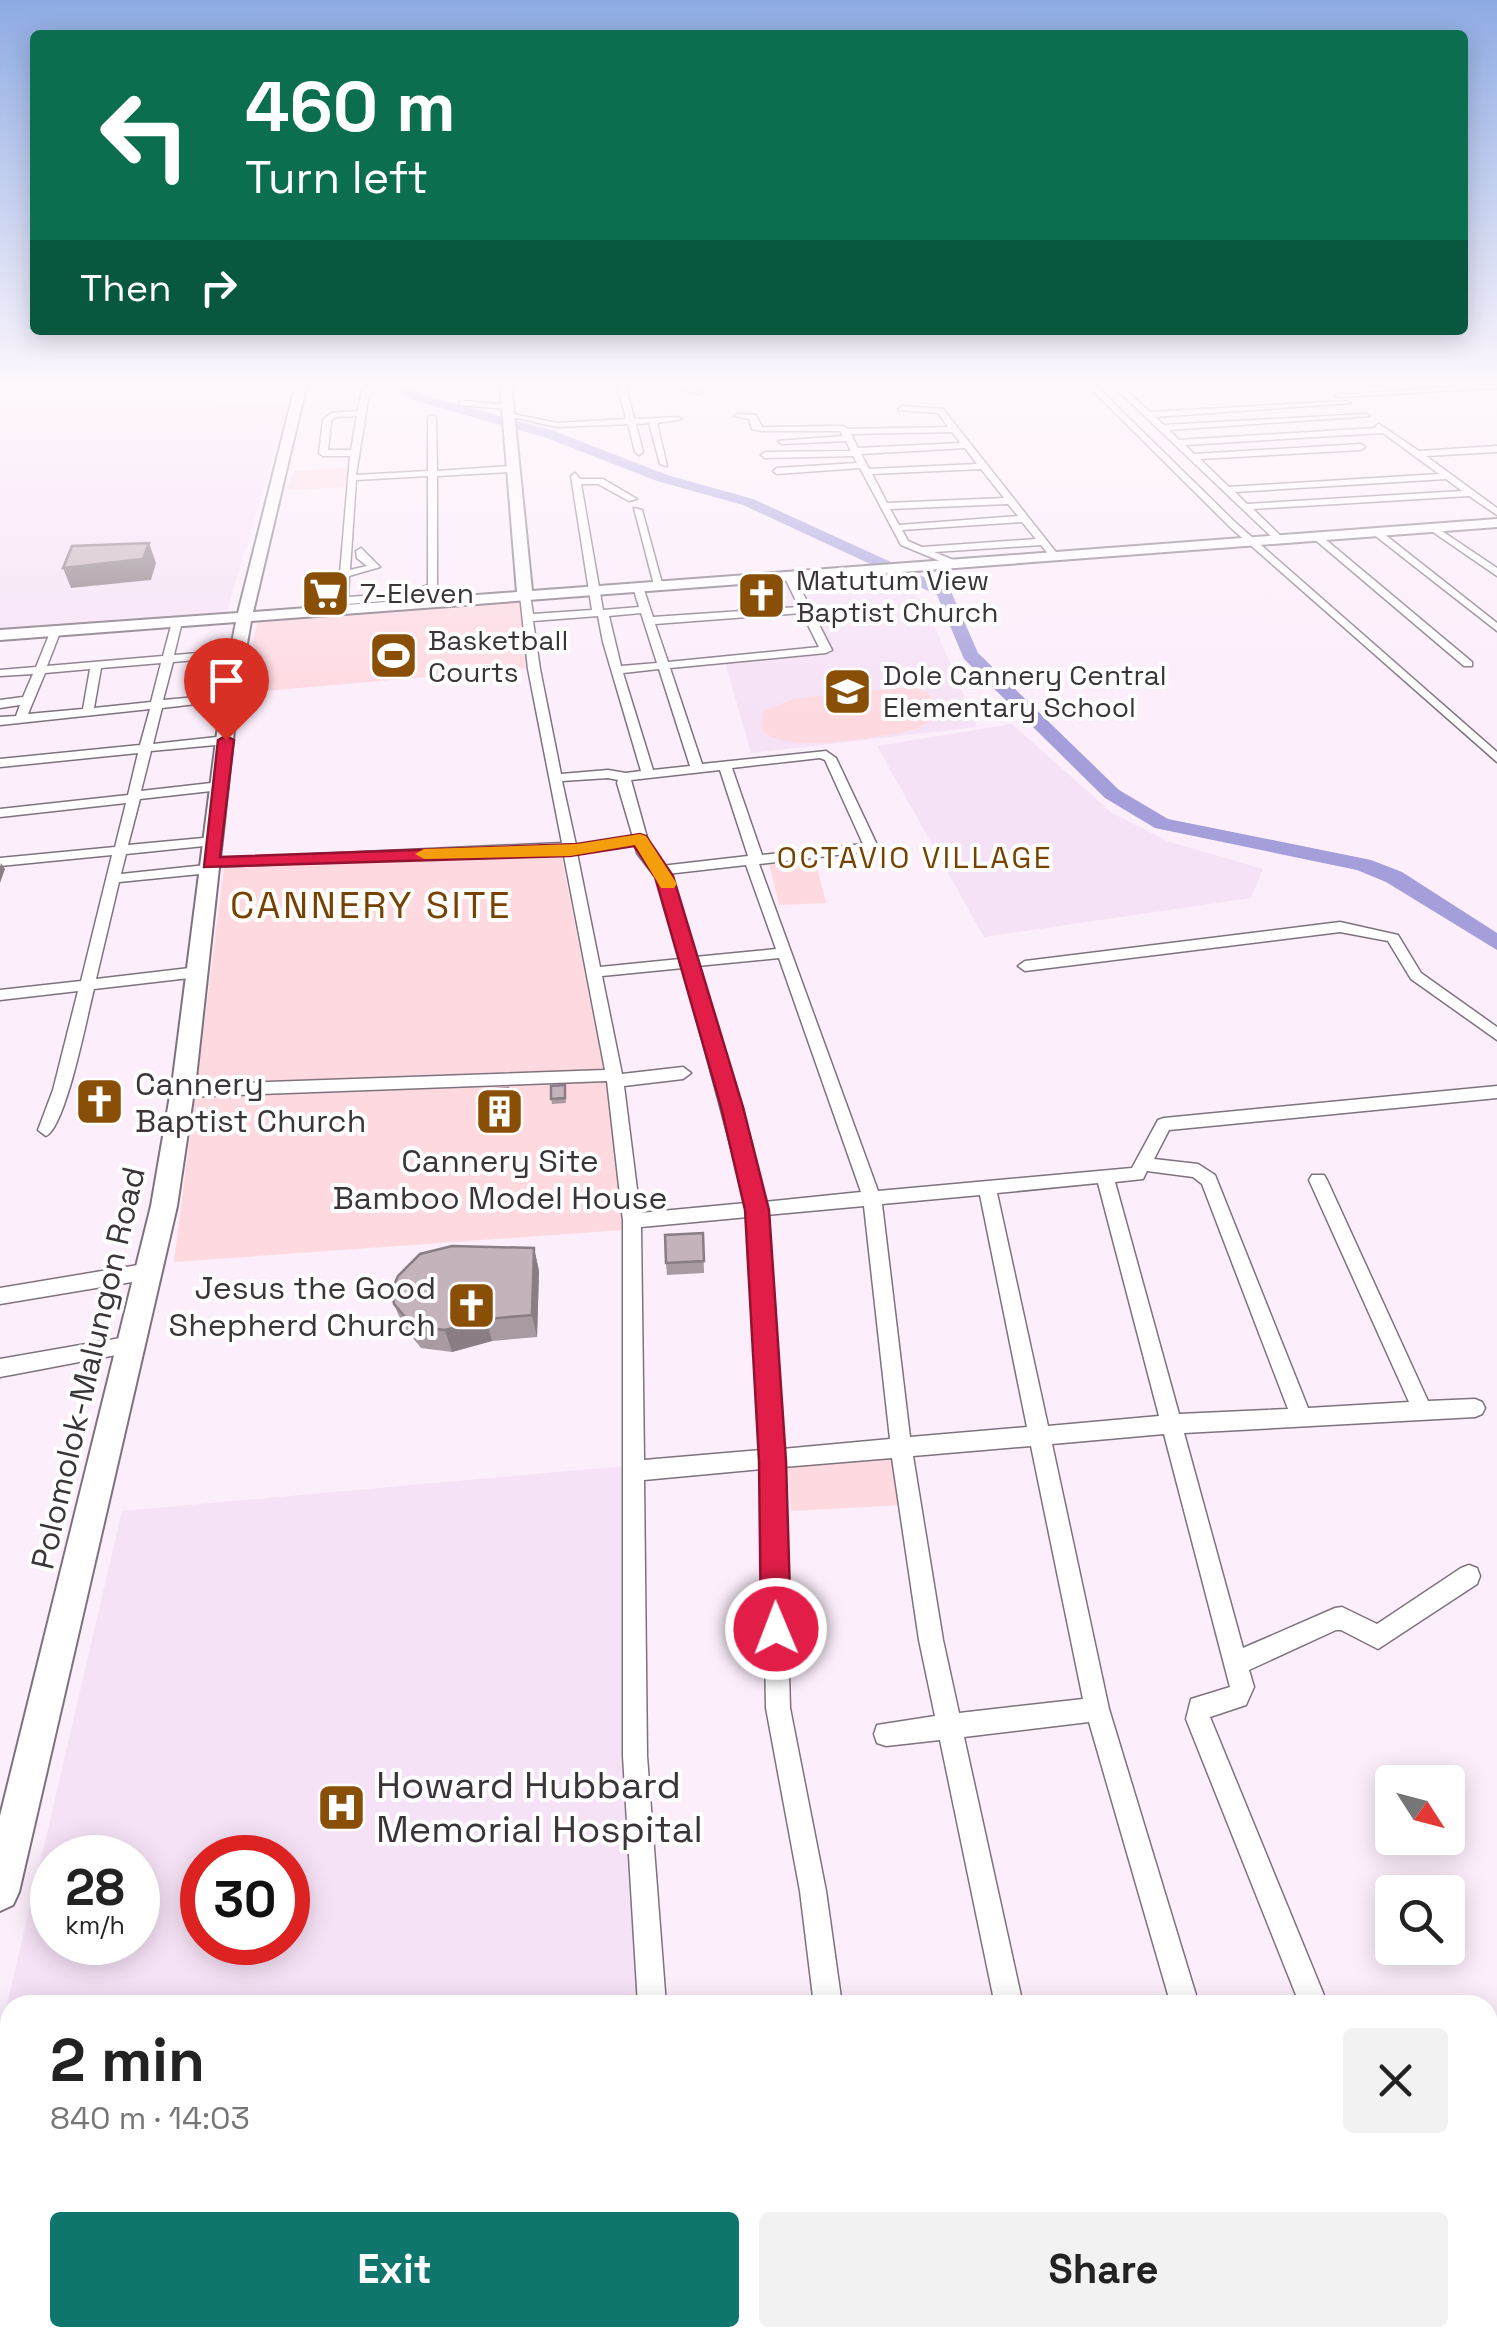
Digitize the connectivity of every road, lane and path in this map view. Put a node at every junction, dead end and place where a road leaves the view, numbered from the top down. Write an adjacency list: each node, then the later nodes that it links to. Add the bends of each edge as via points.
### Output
1 (274, 493): 41 (main road, Polomolok-Malungon Road)
2 (349, 493): 30 (street)
3 (431, 493): 37 (street, via 433,587)
4 (514, 493): 36 (main road)
5 (578, 493): 35 (street)
6 (619, 493): 33 (street, via 635,504)
7 (877, 493): 14 (street)
8 (964, 493): 13 (street)
9 (1003, 493): 16 (street)
10 (1202, 493): 24 (street)
11 (1231, 493): 15 (street)
12 (1471, 493): 15 (street); 17 (street)
13 (913, 496)
14 (884, 506): 16 (street); 18 (street)
15 (1245, 507): 23 (street)
16 (1015, 510): 18 (street); 25 (street)
17 (1495, 522): 19 (main road)
18 (895, 528): 20 (street); 27 (street)
19 (1433, 528): 21 (main road); 31 (street)
20 (1005, 529)
21 (1376, 532): 22 (main road); 44 (street)
22 (1316, 536): 23 (main road); 50 (street)
23 (1279, 539): 24 (main road)
24 (1251, 541): 28 (main road); 64 (street)
25 (1041, 542): 27 (street); 28 (street)
26 (360, 550): 30 (street, via 375,568)
27 (916, 550): 29 (street)
28 (1056, 558): 29 (main road)
29 (957, 565): 32 (main road)
30 (344, 574): 37 (street)
31 (1497, 574)
32 (790, 578): 33 (main road); 38 (street)
33 (659, 585): 34 (main road)
34 (638, 586): 35 (main road); 40 (street)
35 (596, 590): 36 (main road); 39 (street)
36 (525, 595): 37 (main road); 42 (street)
37 (342, 605): 41 (main road)
38 (804, 610): 40 (street); 49 (street, via 826,650)
39 (601, 613): 40 (street); 42 (street); 53 (street)
40 (645, 615): 49 (street)
41 (244, 617): 43 (main road); 47 (main road, Polomolok-Malungon Road)
42 (527, 618): 70 (street)
43 (177, 622): 45 (main road); 48 (street)
44 (1497, 628)
45 (56, 630): 46 (main road); 52 (street)
46 (0, 634)
47 (237, 654): 48 (street); 55 (main road, Polomolok-Malungon Road)
48 (168, 659): 51 (street); 58 (street)
49 (665, 663): 53 (street); 67 (street)
50 (1468, 664)
51 (96, 665): 52 (street); 59 (street)
52 (40, 670): 54 (street); 56 (street)
53 (616, 670): 68 (street)
54 (0, 673)
55 (230, 696): 58 (street); 62 (main road, Polomolok-Malungon Road)
56 (28, 700): 57 (street); 60 (street)
57 (0, 704)
58 (158, 704): 59 (street); 63 (street)
59 (88, 711): 60 (street)
60 (21, 718): 61 (street)
61 (1, 722)
62 (226, 740): 63 (street); 71 (main road, Polomolok-Malungon Road)
63 (144, 749): 65 (street); 72 (street)
64 (1497, 758)
65 (0, 763)
66 (725, 765): 67 (street); 78 (street); 78 (street, via 828,756 871,847)
67 (697, 768): 68 (street)
68 (648, 773): 69 (street)
69 (626, 777): 70 (street); 74 (street)
70 (556, 778): 75 (street)
71 (220, 786): 72 (street); 77 (main road, Polomolok-Malungon Road)
72 (133, 797): 73 (street); 76 (street)
73 (0, 813)
74 (640, 840): 75 (street); 80 (street)
75 (570, 849): 77 (street); 86 (street)
76 (120, 850): 77 (street); 79 (street); 81 (street)
77 (212, 858): 81 (street); 85 (main road, Polomolok-Malungon Road)
78 (754, 859): 80 (street); 82 (street)
79 (0, 862)
80 (658, 872): 83 (street, via 668,882)
81 (113, 879): 87 (street)
82 (783, 952): 83 (street); 99 (street)
83 (690, 962): 86 (street); 100 (street)
84 (1025, 966): 89 (street, via 1355,928 1393,938 1416,976)
85 (198, 972): 87 (street); 92 (main road, Polomolok-Malungon Road)
86 (594, 972): 91 (street)
87 (86, 986): 88 (street); 94 (street)
88 (0, 995)
89 (1497, 1034)
90 (684, 1073): 91 (street)
91 (615, 1078): 92 (street); 101 (street)
92 (184, 1091): 102 (main road, Polomolok-Malungon Road)
93 (1497, 1092): 95 (street, via 1164,1124)
94 (46, 1130)
95 (1144, 1164): 96 (street, via 1134,1176); 108 (street, via 1198,1171 1210,1180)
96 (1105, 1176): 98 (street); 109 (street)
97 (1318, 1180): 107 (street)
98 (988, 1187): 99 (street); 110 (street)
99 (872, 1198): 100 (street); 111 (street)
100 (757, 1210): 101 (street); 112 (street)
101 (632, 1222): 113 (street)
102 (150, 1271): 103 (street); 104 (main road, Polomolok-Malungon Road)
103 (0, 1296)
104 (132, 1344): 105 (street); 119 (main road, Polomolok-Malungon Road)
105 (0, 1368)
106 (1475, 1408): 107 (street)
107 (1423, 1412): 108 (street)
108 (1302, 1418): 109 (street)
109 (1172, 1424): 110 (street); 115 (street)
110 (1040, 1438): 111 (street); 116 (street)
111 (901, 1448): 112 (street); 117 (street)
112 (772, 1461): 113 (street); 121 (street, via 778,1708)
113 (633, 1471): 120 (street, via 635,1756)
114 (1469, 1576): 115 (street, via 1378,1637 1335,1619)
115 (1236, 1664): 124 (street, via 1240,1694 1204,1705 1198,1719)
116 (1098, 1709): 117 (street); 123 (street)
117 (946, 1727): 118 (street); 122 (street)
118 (886, 1734)
119 (0, 1892)
120 (651, 1995)
121 (827, 1995)
122 (1008, 1995)
123 (1182, 1995)
124 (1310, 1995)

